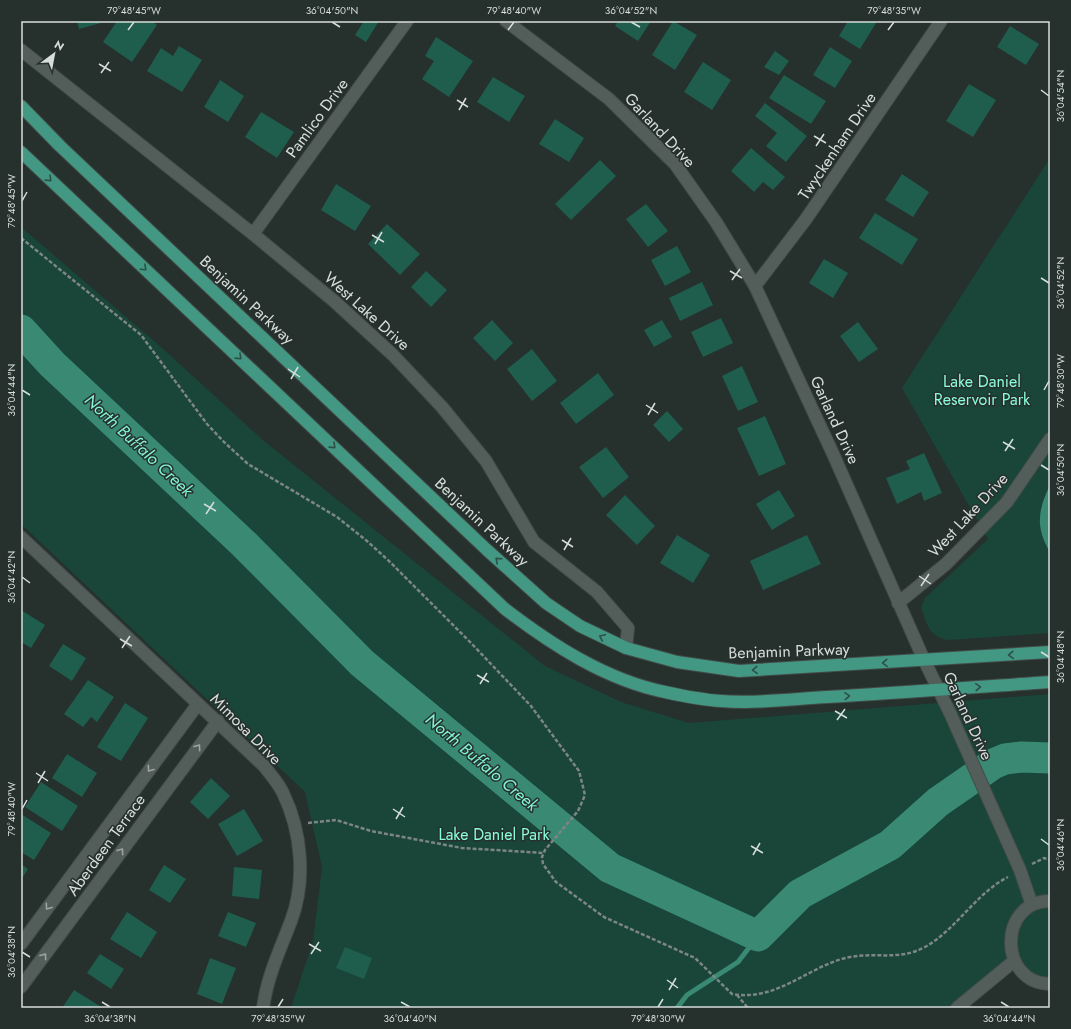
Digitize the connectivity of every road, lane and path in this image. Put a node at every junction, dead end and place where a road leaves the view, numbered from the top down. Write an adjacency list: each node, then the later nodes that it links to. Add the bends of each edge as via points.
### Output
1 (407, 21): 7 (street, Pamlico Drive)
2 (506, 21): 9 (street, Garland Drive, via 609,99 675,164 716,222)
3 (941, 21): 9 (street, Twyckenham Drive, via 806,219)
4 (21, 50): 7 (street, West Lake Drive)
5 (21, 106): 13 (main road, Benjamin Parkway, one-way to 5, via 580,626 546,603 60,146)
6 (21, 152): 17 (main road, one-way to 17, via 505,609 540,636 621,678 656,690 722,701 759,701)
7 (253, 234): 13 (street, West Lake Drive, via 383,345 442,407 486,462 534,542 597,592 628,628)
8 (21, 238): 21 (path, via 141,335 207,424 243,459 264,475 337,517 390,562 531,706 579,771 585,795 578,811)
9 (755, 286): 12 (street, Garland Drive, via 834,456)
10 (1050, 439): 12 (street, West Lake Drive, via 1006,502 946,564)
11 (21, 537): 18 (street, Mimosa Drive)
12 (898, 603): 15 (street, Garland Drive)
13 (626, 648): 15 (main road, Benjamin Parkway, one-way to 13, via 739,671 677,662)
14 (1050, 652): 15 (main road, Benjamin Parkway, one-way to 15)
15 (924, 660): 17 (street, Garland Drive)
16 (1050, 682): 17 (main road, one-way to 16)
17 (939, 689): 23 (street, Garland Drive)
18 (198, 704): 19 (street, Mimosa Drive); 26 (street, Aberdeen Terrace, one-way to 26)
19 (218, 721): 20 (street, Mimosa Drive, via 264,766 283,792); 29 (street, Aberdeen Terrace, one-way to 19)
20 (295, 824): 21 (path, via 336,820 370,831 462,848); 31 (street, Mimosa Drive, via 300,862 299,892 291,920 276,954)
21 (544, 851): 30 (path, via 543,864 556,882 604,916 695,958 727,991)
22 (1050, 860): 23 (path, via 1044,858)
23 (1020, 870): 25 (street, Garland Drive); 30 (path, via 985,892 925,947 897,956 849,957 792,984 770,991)
24 (1050, 901): 25 (street)
25 (1032, 905): 27 (street, via 1014,924 1010,936 1010,949)
26 (21, 944)
27 (1014, 961): 28 (street, via 1032,980); 33 (street)
28 (1050, 984)
29 (21, 987)
30 (737, 995): 32 (path)
31 (263, 1008)
32 (748, 1008)
33 (957, 1008)

